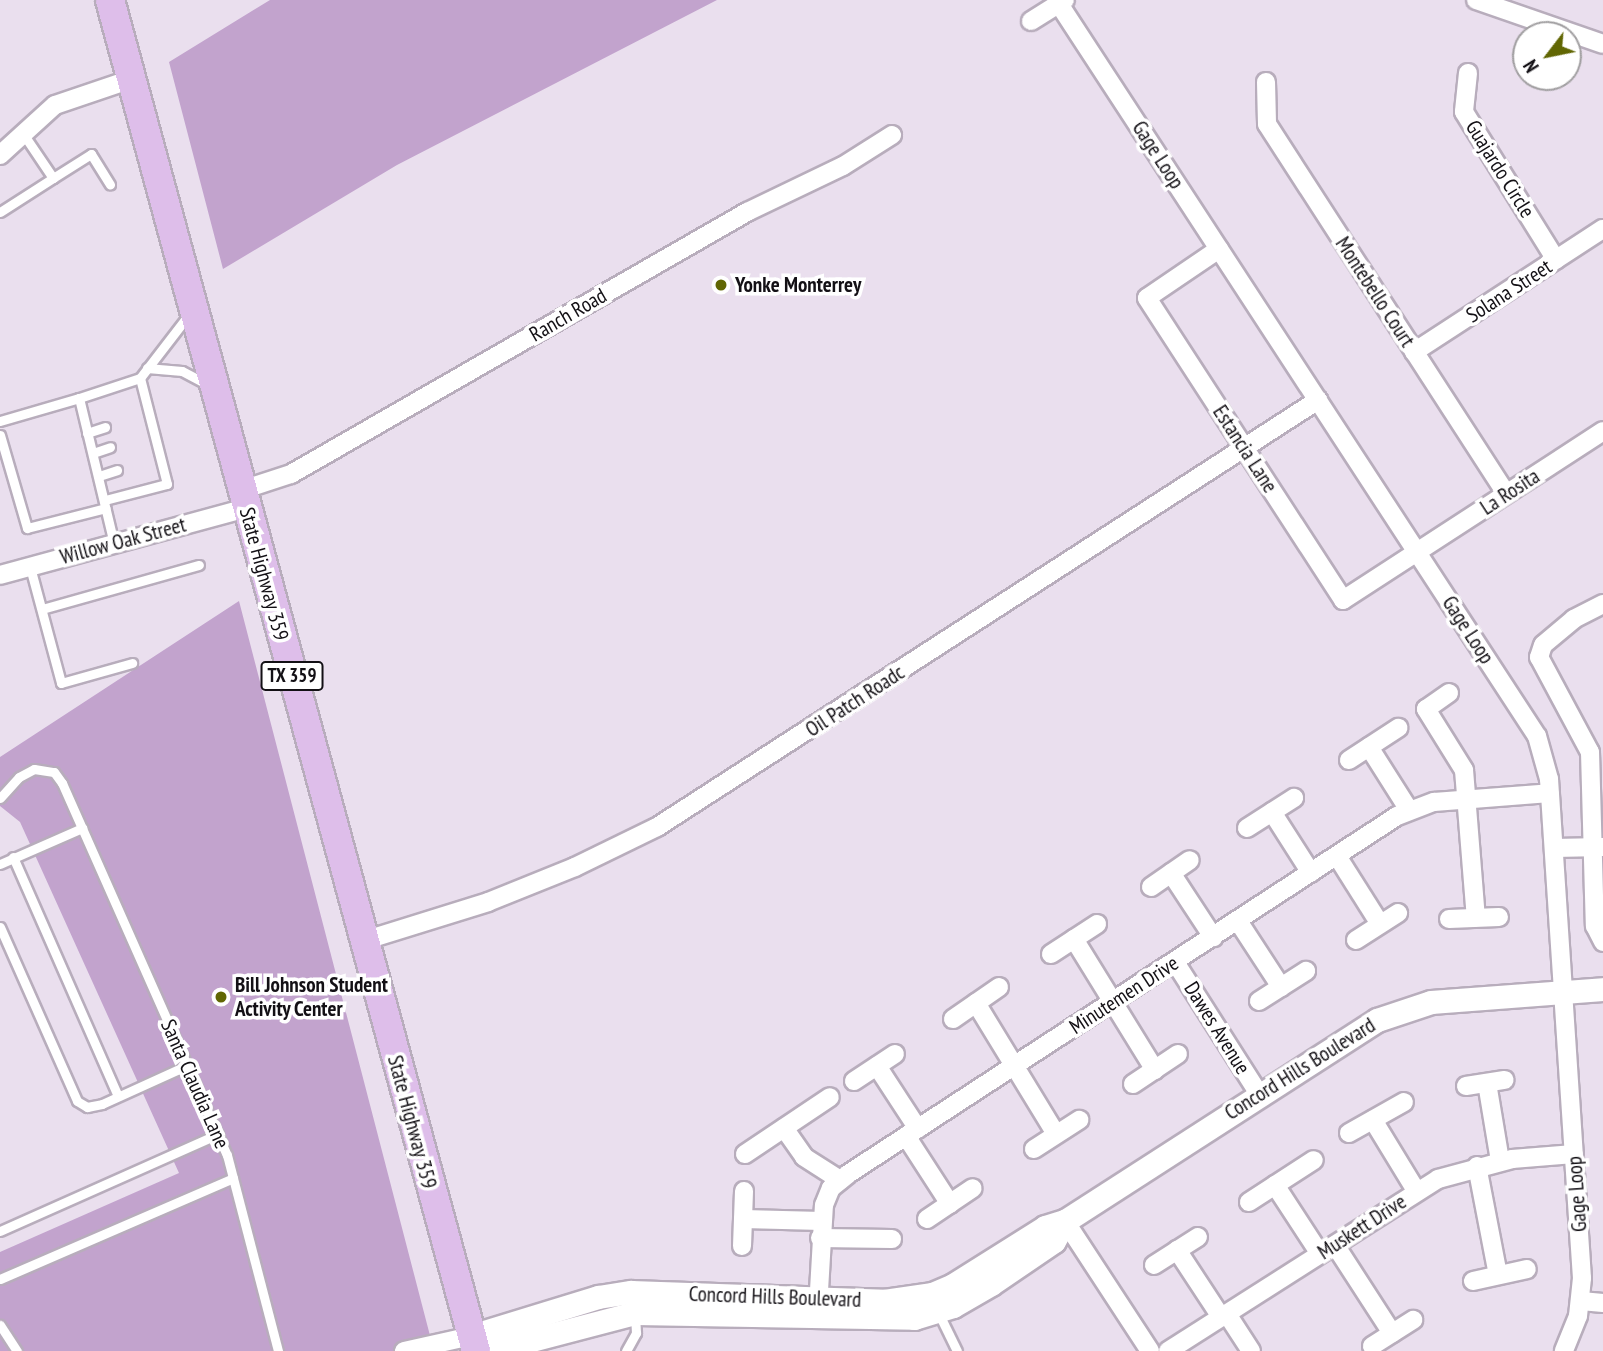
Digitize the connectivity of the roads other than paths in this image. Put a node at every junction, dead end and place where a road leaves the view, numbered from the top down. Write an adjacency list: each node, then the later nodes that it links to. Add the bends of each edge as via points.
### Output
1 (110, 0): 7 (main road, State Highway 359 / TX 359)
2 (1476, 0): 5 (street)
3 (1062, 2): 4 (street); 16 (street, Gage Loop)
4 (1031, 21)
5 (1603, 44)
6 (1468, 73): 17 (street, Guajardo Circle, via 1464,112)
7 (132, 79): 9 (street, via 55,104); 18 (main road, State Highway 359 / TX 359)
8 (1266, 82): 19 (street, Montebello Court, via 1267,124)
9 (24, 135): 11 (street); 12 (lane)
10 (892, 135): 38 (street, Ranch Road, via 843,166 747,212)
11 (0, 155)
12 (53, 178): 13 (lane, via 91,154); 14 (lane)
13 (110, 185)
14 (0, 212)
15 (1603, 229): 17 (street, Solana Street)
16 (1219, 250): 24 (street, Gage Loop); 33 (street, Estancia Lane, via 1147,298)
17 (1556, 260): 19 (street, Solana Street)
18 (193, 309): 20 (lane); 22 (main road, State Highway 359 / TX 359)
19 (1414, 352): 37 (street, Montebello Court)
20 (147, 368): 21 (lane); 22 (lane, via 182,371)
21 (140, 379): 23 (lane); 25 (lane)
22 (214, 388): 38 (main road, State Highway 359 / TX 359)
23 (79, 398): 27 (lane); 30 (lane)
24 (1318, 400): 33 (street, Oil Patch Roadc); 41 (street, Gage Loop)
25 (149, 413): 26 (lane); 39 (lane, via 149,436 167,484)
26 (139, 416)
27 (0, 421)
28 (105, 427): 30 (lane)
29 (1603, 432): 37 (street, La Rosita)
30 (88, 433): 34 (lane)
31 (0, 435): 39 (lane, via 27,528)
32 (110, 447): 34 (lane)
33 (1244, 448): 41 (street, Estancia Lane, via 1343,600); 81 (street, Oil Patch Roadc, via 657,827 488,902)
34 (93, 453): 36 (lane)
35 (117, 470): 36 (lane)
36 (99, 476): 39 (lane)
37 (1506, 494): 41 (street, La Rosita)
38 (244, 499): 40 (street, Willow Oak Street); 81 (main road, State Highway 359 / TX 359)
39 (106, 504): 40 (lane)
40 (114, 544): 43 (street, Willow Oak Street)
41 (1417, 553): 53 (street, Gage Loop, via 1537,736)
42 (200, 565): 46 (lane)
43 (30, 566): 44 (street, Willow Oak Street); 46 (lane)
44 (0, 575)
45 (1603, 604): 51 (street, via 1574,619 1543,645 1539,657)
46 (42, 609): 47 (lane, via 61,683)
47 (132, 663)
48 (1448, 694): 56 (street, via 1426,709 1464,770)
49 (1398, 728): 50 (street)
50 (1369, 747): 52 (street); 57 (street)
51 (1596, 751): 61 (street)
52 (1349, 760)
53 (1550, 793): 56 (street, Minutemen Drive); 62 (street, Gage Loop)
54 (0, 798): 59 (lane, Santa Claudia Lane, via 28,771 54,772)
55 (1294, 798): 58 (street)
56 (1468, 799): 57 (street, Minutemen Drive); 72 (street)
57 (1409, 810): 63 (street, Minutemen Drive)
58 (1272, 812): 60 (street); 68 (street)
59 (82, 828): 64 (lane); 96 (lane, Santa Claudia Lane)
60 (1247, 828)
61 (1598, 847): 62 (street); 82 (street, via 1595,926)
62 (1554, 848): 89 (street, Gage Loop)
63 (1337, 856): 68 (street, Minutemen Drive); 76 (street)
64 (13, 857): 66 (lane); 106 (lane)
65 (1190, 860): 67 (street)
66 (0, 864)
67 (1171, 873): 69 (street); 78 (street)
68 (1311, 873): 74 (street, Minutemen Drive)
69 (1151, 887)
70 (1398, 913): 76 (street)
71 (1499, 917): 72 (street)
72 (1476, 918): 73 (street)
73 (1449, 919)
74 (1238, 922): 78 (street, Minutemen Drive); 87 (street)
75 (1097, 924): 79 (street)
76 (1380, 925): 80 (street)
77 (0, 927): 106 (lane, via 77,1101 87,1107)
78 (1213, 937): 84 (street, Minutemen Drive)
79 (1074, 939): 83 (street); 91 (street)
80 (1356, 940)
81 (363, 941): 154 (main road, State Highway 359 / TX 359)
82 (1603, 942)
83 (1051, 954)
84 (1175, 962): 91 (street, Minutemen Drive); 105 (street, Dawes Avenue)
85 (1306, 971): 87 (street)
86 (999, 987): 92 (street)
87 (1281, 987): 90 (street)
88 (1603, 989): 89 (street, Concord Hills Boulevard)
89 (1564, 992): 105 (street, Concord Hills Boulevard, via 1431,1002 1403,1009 1347,1036); 118 (street, Gage Loop)
90 (1259, 1001)
91 (1114, 1002): 98 (street, Minutemen Drive); 99 (street)
92 (976, 1003): 93 (street); 98 (street)
93 (953, 1018)
94 (895, 1054): 97 (street)
95 (1178, 1054): 99 (street)
96 (188, 1065): 106 (lane); 114 (lane, Santa Claudia Lane)
97 (877, 1066): 101 (street); 112 (street)
98 (1013, 1068): 112 (street, Minutemen Drive); 115 (street)
99 (1155, 1069): 103 (street)
100 (1506, 1080): 102 (street)
101 (854, 1081)
102 (1487, 1083): 104 (street); 120 (street)
103 (1133, 1084)
104 (1466, 1086)
105 (1259, 1094): 132 (street, Concord Hills Boulevard)
106 (118, 1096)
107 (830, 1097): 111 (street)
108 (1404, 1102): 110 (street)
109 (1079, 1119): 115 (street)
110 (1373, 1119): 113 (street); 127 (street)
111 (784, 1128): 117 (street); 123 (street, via 804,1157)
112 (912, 1133): 123 (street, Minutemen Drive); 129 (street)
113 (1349, 1133)
114 (218, 1134): 122 (lane, Santa Claudia Lane); 134 (lane)
115 (1056, 1134): 116 (street)
116 (1034, 1149)
117 (745, 1154)
118 (1574, 1154): 120 (street, Muskett Drive); 145 (street, Gage Loop)
119 (1314, 1160): 124 (street)
120 (1500, 1161): 121 (street, Muskett Drive)
121 (1476, 1166): 127 (street, Muskett Drive); 142 (street)
122 (233, 1178): 143 (lane); 157 (lane, Santa Claudia Lane)
123 (840, 1180): 133 (street, Minutemen Drive, via 827,1195)
124 (1275, 1185): 128 (street); 138 (street)
125 (973, 1188): 129 (street)
126 (744, 1191): 130 (street)
127 (1418, 1192): 138 (street, Muskett Drive)
128 (1249, 1202)
129 (950, 1204): 131 (street)
130 (743, 1219): 133 (street); 137 (street)
131 (927, 1219)
132 (1065, 1221): 147 (street, Concord Hills Boulevard, via 1045,1227 953,1285); 161 (street)
133 (821, 1229): 136 (street); 149 (street, Minutemen Drive)
134 (0, 1231)
135 (1198, 1237): 139 (street)
136 (892, 1239)
137 (742, 1246)
138 (1327, 1249): 150 (street, Muskett Drive); 153 (street)
139 (1177, 1250): 140 (street); 150 (street)
140 (1154, 1265)
141 (1527, 1269): 142 (street)
142 (1498, 1275): 144 (street)
143 (0, 1279)
144 (1473, 1281)
145 (1581, 1301): 148 (street); 164 (street, Gage Loop)
146 (633, 1303): 149 (street, Concord Hills Boulevard); 154 (street, Concord Hills Boulevard, via 598,1297); 159 (lane, via 636,1333)
147 (935, 1303): 149 (street, Concord Hills Boulevard, via 884,1301); 160 (lane)
148 (1603, 1303)
149 (818, 1308)
150 (1224, 1315): 162 (street, Muskett Drive); 163 (street)
151 (1413, 1320): 153 (street)
152 (0, 1325): 156 (lane)
153 (1392, 1333): 155 (street)
154 (479, 1346): 158 (street)
155 (1371, 1346)
156 (17, 1351)
157 (278, 1351)
158 (404, 1351)
159 (626, 1351)
160 (957, 1351)
161 (1150, 1351)
162 (1168, 1351)
163 (1251, 1351)
164 (1563, 1351)

